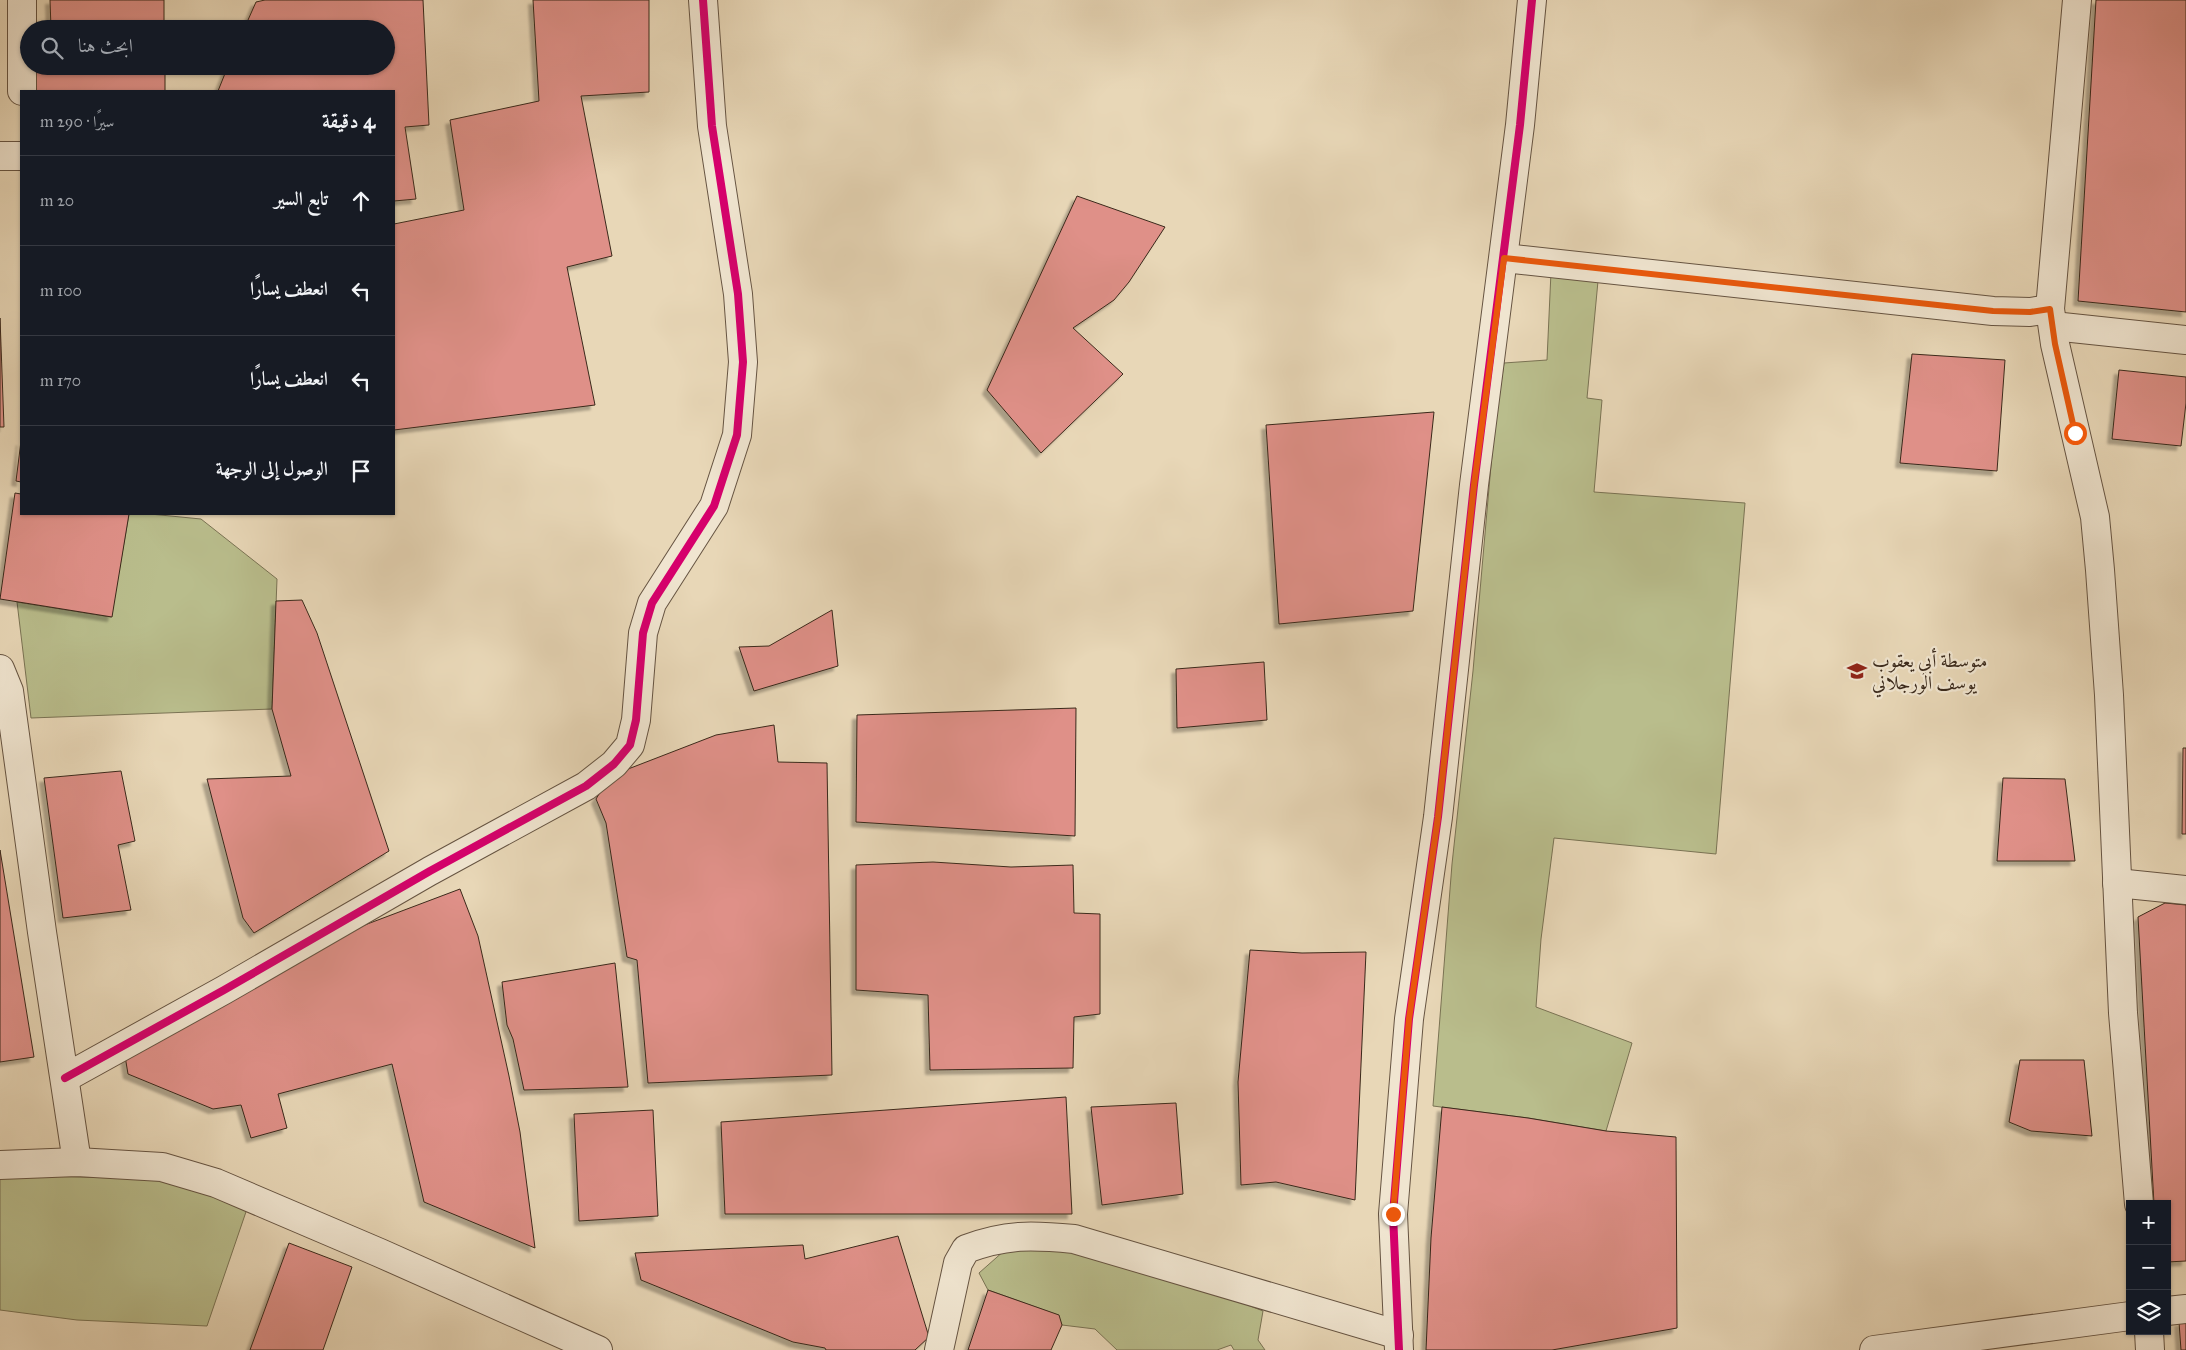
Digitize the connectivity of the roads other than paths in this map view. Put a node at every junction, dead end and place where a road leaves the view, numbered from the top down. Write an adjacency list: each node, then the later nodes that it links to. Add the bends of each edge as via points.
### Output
1 (22, 0): 5 (street)
2 (703, 0): 16 (street, via 712,126 738,294 743,362 737,435 714,506 652,603 643,633 636,720 630,745 614,764 586,786)
3 (1532, 0): 10 (street)
4 (2077, 0): 11 (street)
5 (22, 20)
6 (22, 75): 7 (street)
7 (22, 90)
8 (0, 156): 9 (street)
9 (20, 156)
10 (1504, 258): 11 (street, via 1993,311 2030,312); 24 (street, via 1474,485 1438,817 1409,1019 1393,1214)
11 (2052, 318): 12 (street); 14 (street, via 2095,517 2109,695)
12 (2186, 340)
13 (0, 669): 16 (street, via 9,691)
14 (2117, 883): 15 (street); 19 (street)
15 (2186, 890)
16 (65, 1078): 17 (street)
17 (77, 1162): 18 (street); 25 (street, via 162,1167 216,1183)
18 (0, 1165)
19 (2139, 1200)
20 (2186, 1309): 21 (street)
21 (2171, 1311)
22 (2126, 1317): 27 (street)
23 (2149, 1335): 28 (street)
24 (1399, 1343): 26 (street, via 1074,1238 1032,1235 991,1240 966,1249 958,1263)
25 (598, 1350)
26 (939, 1350)
27 (1874, 1350)
28 (2150, 1350)

